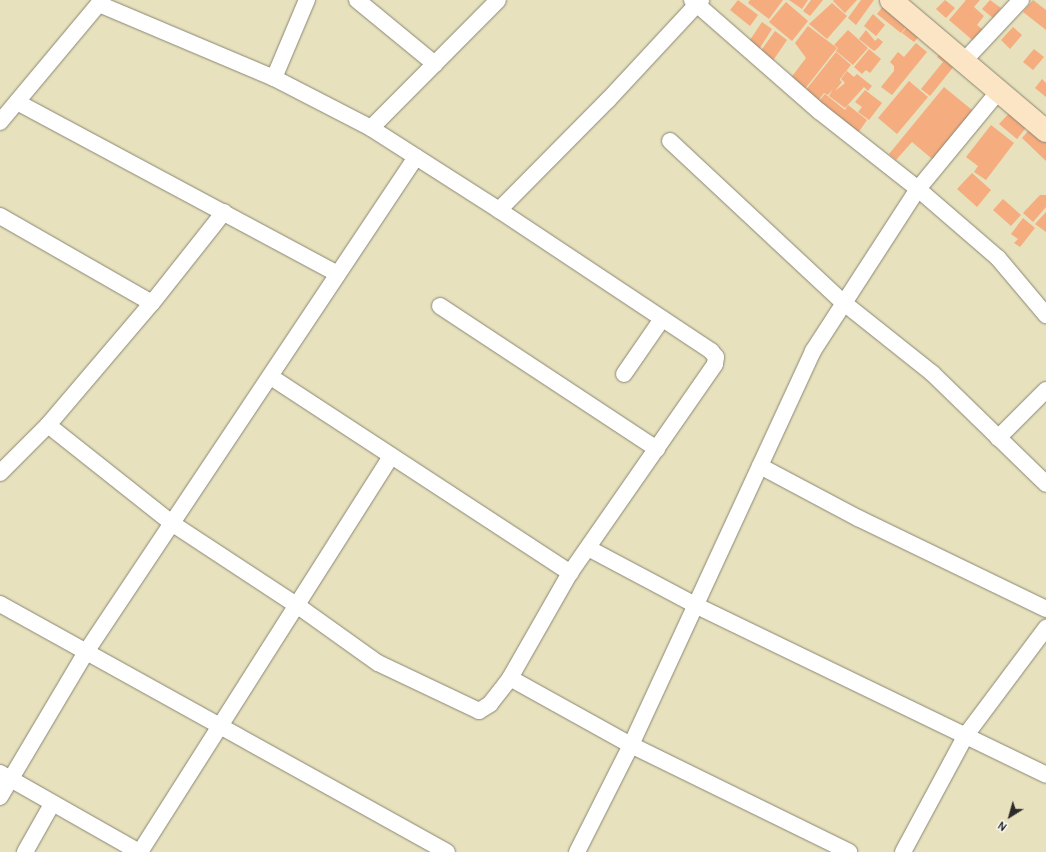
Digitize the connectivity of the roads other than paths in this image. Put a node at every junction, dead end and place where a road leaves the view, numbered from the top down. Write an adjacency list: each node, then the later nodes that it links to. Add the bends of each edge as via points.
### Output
1 (307, 0): 10 (street)
2 (357, 0): 9 (street)
3 (498, 0): 9 (street)
4 (891, 0): 8 (street)
5 (1021, 0): 8 (street)
6 (101, 2): 10 (street); 12 (street)
7 (697, 2): 18 (street, via 861,146); 19 (street, via 608,100)
8 (963, 62): 11 (street)
9 (435, 64): 14 (street)
10 (274, 78): 14 (street)
11 (998, 92): 15 (street); 18 (street)
12 (17, 102): 13 (street); 20 (street)
13 (0, 122)
14 (371, 128): 17 (street)
15 (1046, 130)
16 (670, 141): 24 (street)
17 (416, 157): 19 (street); 22 (street)
18 (918, 189): 24 (street); 26 (street, via 998,258)
19 (499, 210): 27 (street)
20 (224, 212): 22 (street); 23 (street)
21 (0, 216): 23 (street)
22 (338, 274): 29 (street)
23 (152, 303): 31 (street)
24 (844, 303): 32 (street, via 932,373); 35 (street, via 813,351)
25 (440, 306): 33 (street)
26 (1046, 315)
27 (662, 319): 28 (street); 33 (street, via 716,357 715,364)
28 (624, 374)
29 (271, 377): 34 (street); 38 (street)
30 (1046, 390): 32 (street)
31 (48, 425): 36 (street); 38 (street)
32 (998, 438): 37 (street)
33 (657, 449): 39 (street)
34 (391, 456): 40 (street); 43 (street)
35 (760, 466): 42 (street); 44 (street, via 858,518)
36 (0, 473)
37 (1046, 484)
38 (173, 524): 43 (street); 46 (street)
39 (588, 548): 40 (street); 42 (street)
40 (570, 573): 47 (street)
41 (0, 604): 46 (street)
42 (695, 605): 49 (street); 50 (street)
43 (298, 606): 47 (street, via 378,663 479,711 490,704); 48 (street)
44 (1046, 609)
45 (1046, 628): 49 (street)
46 (86, 652): 48 (street); 52 (street)
47 (510, 678): 50 (street)
48 (220, 724): 57 (street); 58 (street)
49 (966, 735): 51 (street); 60 (street)
50 (631, 744): 55 (street); 59 (street)
51 (1046, 775)
52 (5, 777): 53 (street); 54 (street)
53 (0, 797)
54 (52, 804): 56 (street); 57 (street)
55 (580, 851)
56 (25, 852)
57 (139, 852)
58 (447, 852)
59 (849, 852)
60 (903, 852)

